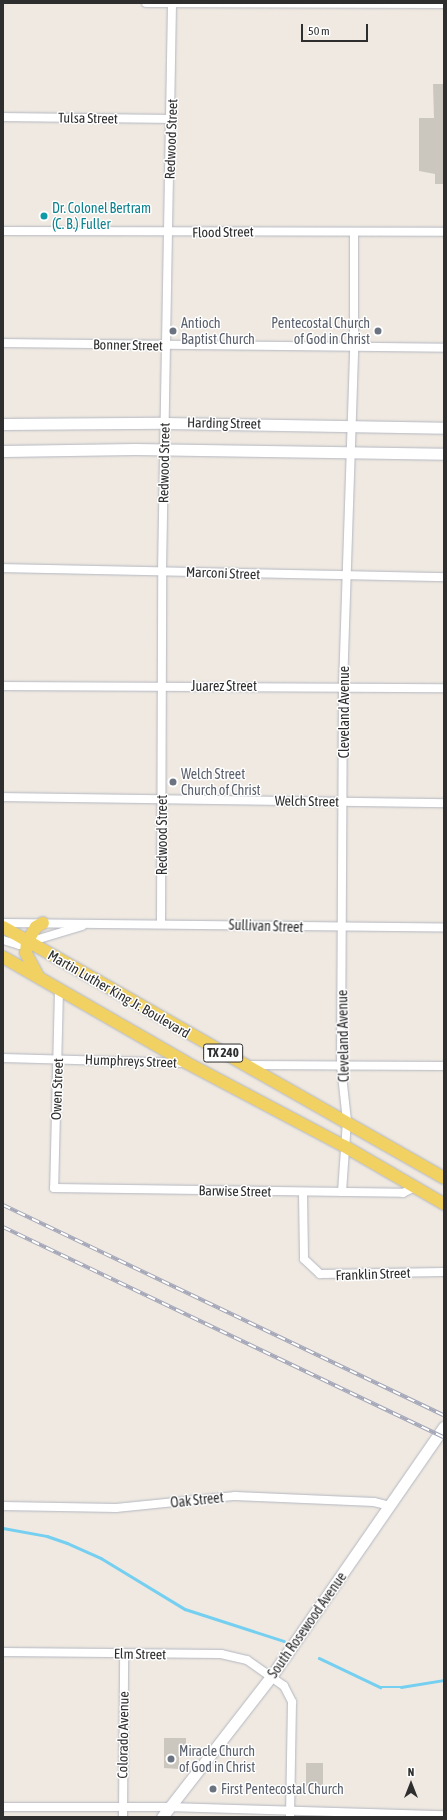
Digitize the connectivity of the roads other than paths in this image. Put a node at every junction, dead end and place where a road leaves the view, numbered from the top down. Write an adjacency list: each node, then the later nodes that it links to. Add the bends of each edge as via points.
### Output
1 (146, 3): 2 (street)
2 (172, 3): 3 (street); 6 (street, Redwood Street)
3 (359, 3): 4 (street)
4 (444, 4)
5 (3, 117): 6 (street, Tulsa Street)
6 (172, 119): 10 (street, Redwood Street)
7 (3, 231): 10 (street, Flood Street)
8 (354, 232): 9 (street, Flood Street); 10 (street, Flood Street); 13 (street, Cleveland Avenue)
9 (444, 232)
10 (168, 233): 12 (street, Redwood Street)
11 (3, 343): 12 (street, Bonner Street)
12 (166, 346): 13 (street, Bonner Street); 15 (street, Redwood Street)
13 (354, 348): 14 (street, Bonner Street); 17 (street, Cleveland Avenue)
14 (444, 348)
15 (165, 423): 16 (street, Harding Street); 17 (street, Harding Street); 19 (street, Redwood Street)
16 (3, 424)
17 (350, 425): 18 (street, Harding Street); 21 (street, Cleveland Avenue)
18 (444, 428)
19 (165, 450): 20 (street, Harding Street); 21 (street, Harding Street); 24 (street, Redwood Street)
20 (3, 452)
21 (349, 453): 22 (street, Harding Street); 25 (street, Cleveland Avenue)
22 (444, 454)
23 (3, 568): 24 (street, Marconi Street)
24 (162, 571): 25 (street, Marconi Street); 28 (street, Redwood Street)
25 (346, 576): 26 (street, Marconi Street); 29 (street, Cleveland Avenue)
26 (444, 577)
27 (3, 686): 28 (street, Juarez Street)
28 (163, 686): 29 (street, Juarez Street); 32 (street, Redwood Street)
29 (343, 686): 30 (street, Juarez Street); 33 (street, Cleveland Avenue)
30 (444, 688)
31 (3, 797): 32 (street, Welch Street)
32 (162, 800): 33 (street, Welch Street); 38 (street, Redwood Street)
33 (345, 802): 34 (street, Welch Street); 40 (street, Cleveland Avenue)
34 (444, 803)
35 (3, 923): 36 (street, Sullivan Street)
36 (43, 923): 37 (street, Sullivan Street); 43 (main road, via 36,927)
37 (88, 923): 38 (street, Sullivan Street); 43 (street, Sullivan Street)
38 (161, 924): 40 (street, Sullivan Street)
39 (3, 927): 43 (main road, Martin Luther King Jr. Boulevard / TX 240)
40 (342, 928): 41 (street, Sullivan Street); 51 (street, Cleveland Avenue)
41 (444, 928)
42 (3, 940): 43 (street, Sullivan Street, via 19,945)
43 (27, 942): 45 (main road, via 26,953); 50 (main road, Martin Luther King Jr. Boulevard / TX 240)
44 (3, 957): 45 (main road, Martin Luther King Jr. Boulevard / TX 240)
45 (40, 978): 46 (main road, Martin Luther King Jr. Boulevard / TX 240)
46 (59, 989): 48 (street, Owen Street); 49 (main road, Martin Luther King Jr. Boulevard / TX 240)
47 (3, 1058): 48 (street, Humphreys Street)
48 (58, 1058): 49 (street, Humphreys Street); 56 (street, Owen Street)
49 (187, 1063): 54 (main road, Martin Luther King Jr. Boulevard / TX 240)
50 (244, 1065): 51 (street); 53 (main road, Martin Luther King Jr. Boulevard / TX 240)
51 (341, 1066): 52 (street); 53 (street, Cleveland Avenue)
52 (444, 1066)
53 (347, 1122): 54 (street, Cleveland Avenue); 55 (main road, Martin Luther King Jr. Boulevard / TX 240)
54 (344, 1146): 57 (main road, Martin Luther King Jr. Boulevard / TX 240); 58 (street, Cleveland Avenue)
55 (444, 1178)
56 (54, 1188): 59 (street, Barwise Street)
57 (418, 1190): 58 (street, Barwise Street, via 404,1193); 60 (main road); 61 (main road, Martin Luther King Jr. Boulevard / TX 240)
58 (342, 1192): 59 (street, Barwise Street)
59 (303, 1193): 62 (street, Franklin Street, via 302,1249 306,1263 328,1276)
60 (444, 1197)
61 (444, 1204)
62 (444, 1272)
63 (444, 1427): 65 (street, South Rosewood Avenue)
64 (3, 1506): 65 (street, Oak Street, via 116,1508 235,1496 329,1499)
65 (390, 1506): 68 (street, South Rosewood Avenue)
66 (3, 1652): 67 (street, Elm Street)
67 (124, 1654): 68 (street, Elm Street, via 239,1657); 70 (street, Colorado Avenue)
68 (272, 1675): 71 (street, South Rosewood Avenue); 72 (street, Elm Street, via 284,1686 292,1702)
69 (3, 1807): 70 (street)
70 (123, 1807): 71 (street); 74 (street, Colorado Avenue)
71 (168, 1807): 72 (street); 75 (street, South Rosewood Avenue)
72 (290, 1814): 73 (street)
73 (444, 1815)
74 (123, 1817)
75 (162, 1817)

